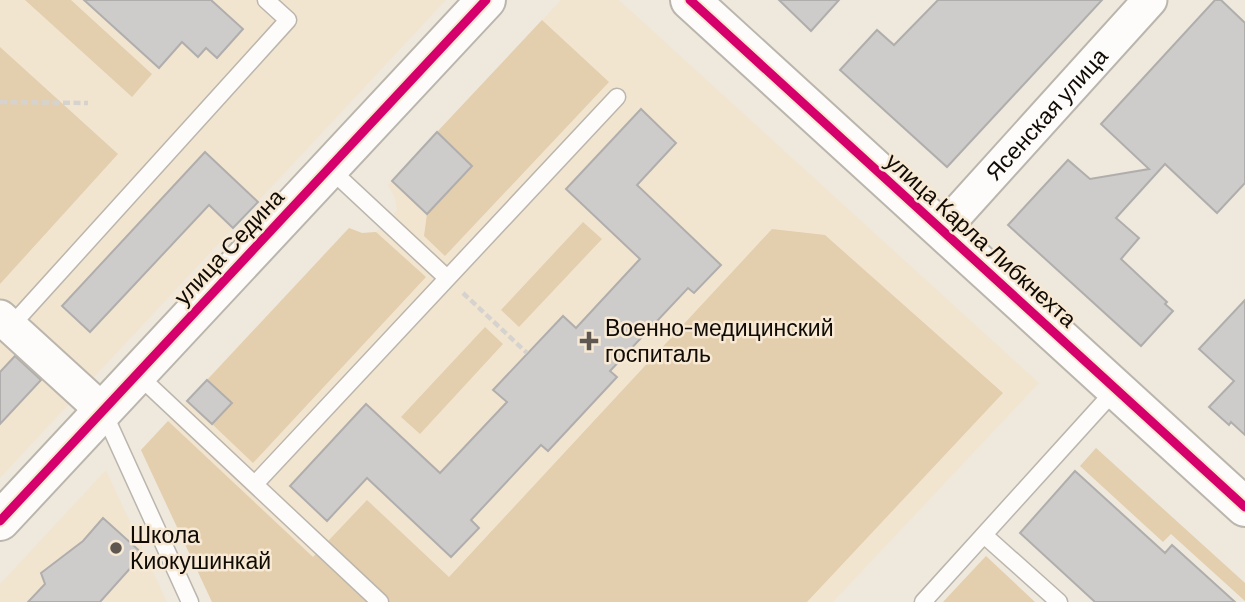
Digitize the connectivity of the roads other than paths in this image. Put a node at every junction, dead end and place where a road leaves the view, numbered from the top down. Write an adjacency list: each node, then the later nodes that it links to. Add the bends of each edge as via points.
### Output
1 (265, 0): 9 (lane, via 288,20)
2 (486, 0): 6 (street, улица Седина)
3 (690, 0): 7 (street, улица Карла Либкнехта)
4 (1150, 0): 7 (street, Ясенская улица)
5 (617, 97): 8 (lane)
6 (330, 167): 8 (lane); 10 (street, улица Седина)
7 (942, 230): 11 (street, улица Карла Либкнехта)
8 (447, 278): 13 (lane)
9 (5, 322): 12 (street)
10 (137, 374): 12 (street, улица Седина); 13 (lane)
11 (1116, 389): 14 (street, улица Карла Либкнехта); 16 (lane)
12 (103, 411): 15 (street, улица Седина); 17 (lane)
13 (255, 484): 18 (lane)
14 (1245, 508)
15 (0, 521)
16 (984, 535): 19 (lane); 20 (lane)
17 (190, 602)
18 (380, 602)
19 (923, 602)
20 (1059, 602)

